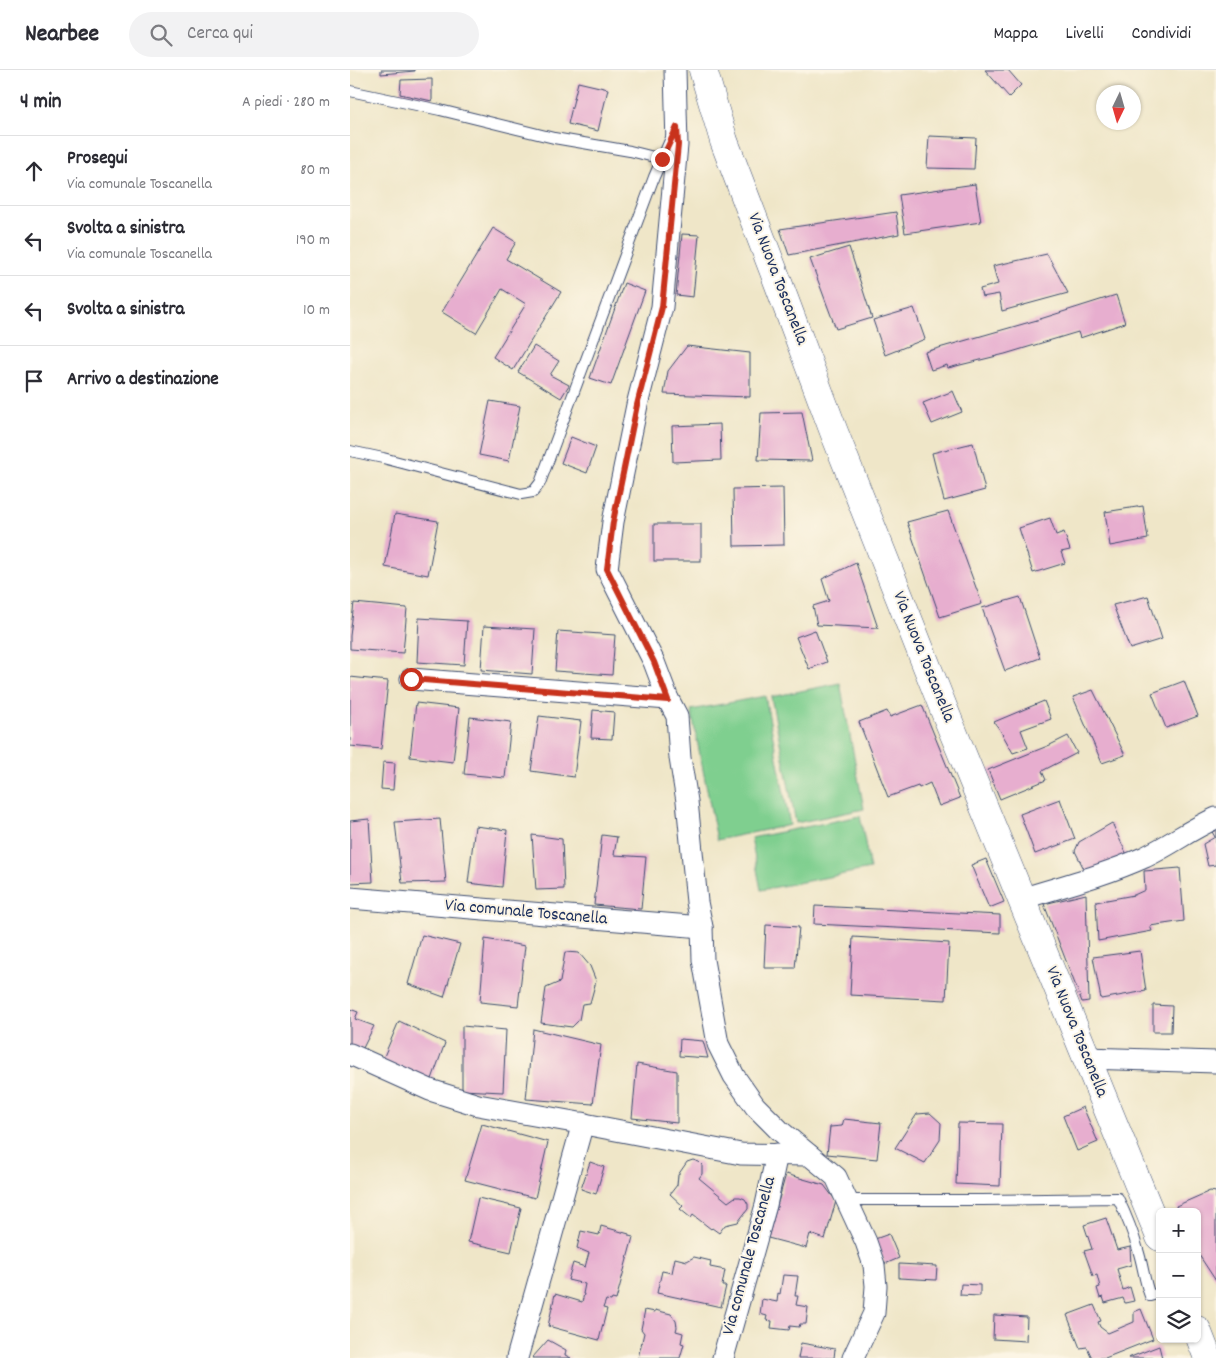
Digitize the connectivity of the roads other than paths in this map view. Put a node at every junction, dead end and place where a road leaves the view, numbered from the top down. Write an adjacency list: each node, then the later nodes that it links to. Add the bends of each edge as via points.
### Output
1 (674, 70): 4 (street)
2 (703, 70): 11 (main road, Via Nuova Toscanella, via 724,141 834,432)
3 (350, 91): 5 (lane)
4 (677, 127): 5 (lane); 8 (street, via 662,307 637,405 613,522 607,569 654,662)
5 (662, 159): 6 (lane, via 540,483 533,492 521,494)
6 (350, 451)
7 (411, 679): 8 (street)
8 (668, 700): 12 (street, via 677,716)
9 (1216, 818): 11 (street, via 1143,858)
10 (350, 898): 12 (street, Via comunale Toscanella)
11 (1021, 899): 14 (main road, Via Nuova Toscanella)
12 (702, 927): 18 (street, via 703,960 718,1044 734,1076 755,1106)
13 (350, 1054): 16 (street, Via comunale Toscanella, via 430,1090 478,1106)
14 (1086, 1058): 15 (street); 20 (main road, Via Nuova Toscanella)
15 (1216, 1062)
16 (582, 1123): 17 (street, Via comunale Toscanella, via 742,1154); 23 (street)
17 (777, 1154): 18 (street, Via comunale Toscanella); 24 (street, Via comunale Toscanella)
18 (809, 1155): 19 (street, via 836,1177)
19 (847, 1200): 21 (lane, via 1118,1198 1127,1216 1150,1296); 25 (street, via 874,1265 876,1286 874,1313)
20 (1156, 1227)
21 (1156, 1294)
22 (1201, 1340): 26 (main road)
23 (517, 1358)
24 (723, 1358)
25 (853, 1358)
26 (1208, 1358)

